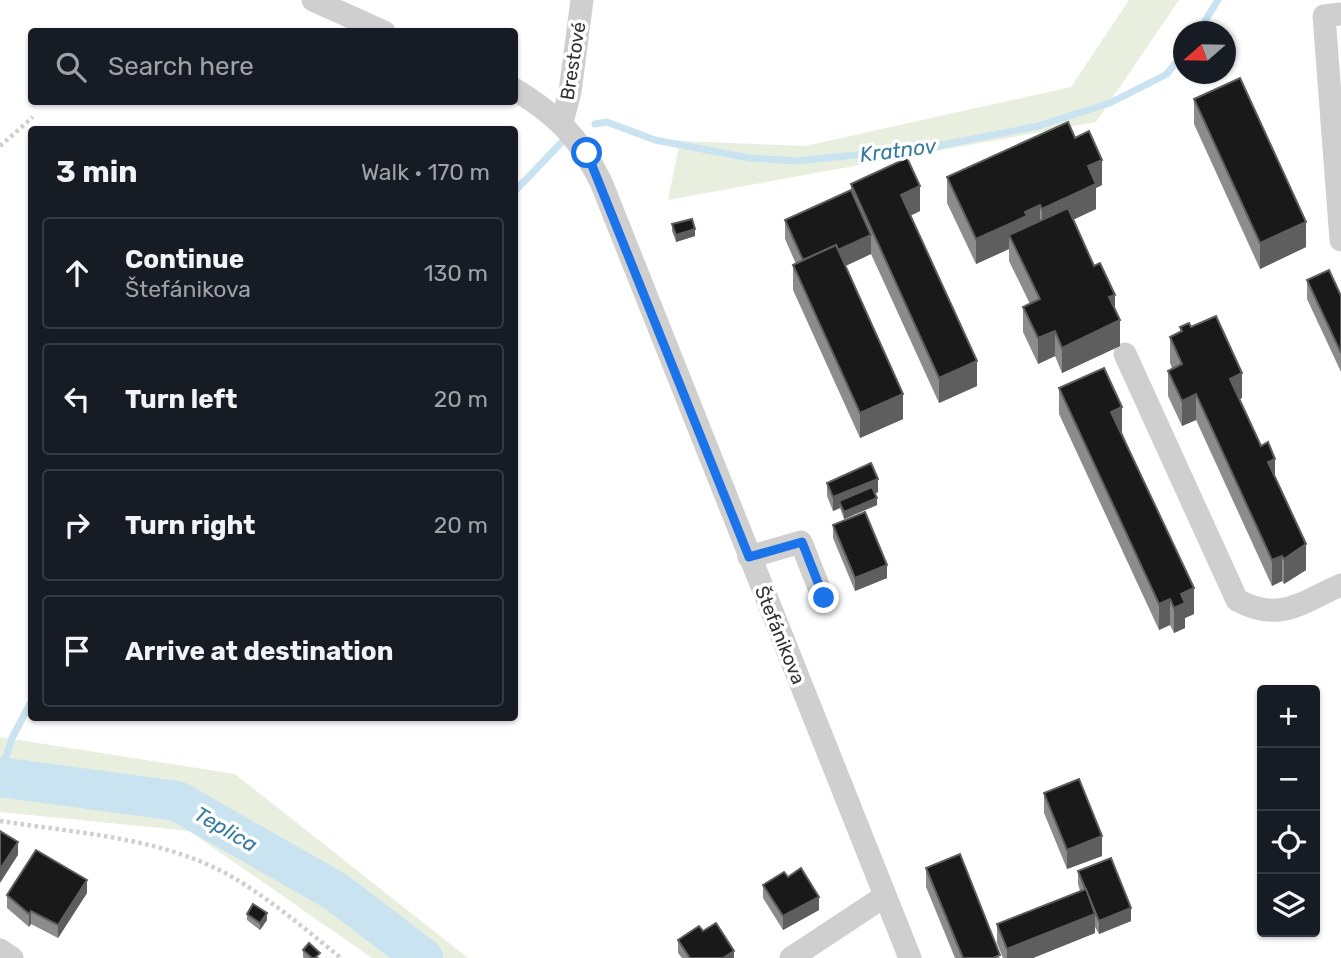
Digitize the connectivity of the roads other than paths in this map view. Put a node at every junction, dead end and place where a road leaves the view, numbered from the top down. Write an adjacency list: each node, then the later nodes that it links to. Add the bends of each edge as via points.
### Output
1 (313, 0): 4 (street)
2 (582, 0): 6 (street, Brestové)
3 (1341, 14): 7 (street, via 1324,16)
4 (375, 28)
5 (518, 92): 6 (street, Štefánikova)
6 (562, 122): 9 (street, Štefánikova, via 587,153 601,181)
7 (1341, 240)
8 (1125, 354): 10 (street, via 1237,600 1259,612 1285,610)
9 (749, 557): 11 (street, via 802,542); 12 (street, Štefánikova)
10 (1341, 585)
11 (824, 598)
12 (885, 896): 15 (street); 16 (street, Štefánikova)
13 (0, 950): 14 (street)
14 (12, 958)
15 (791, 958)
16 (910, 958)

